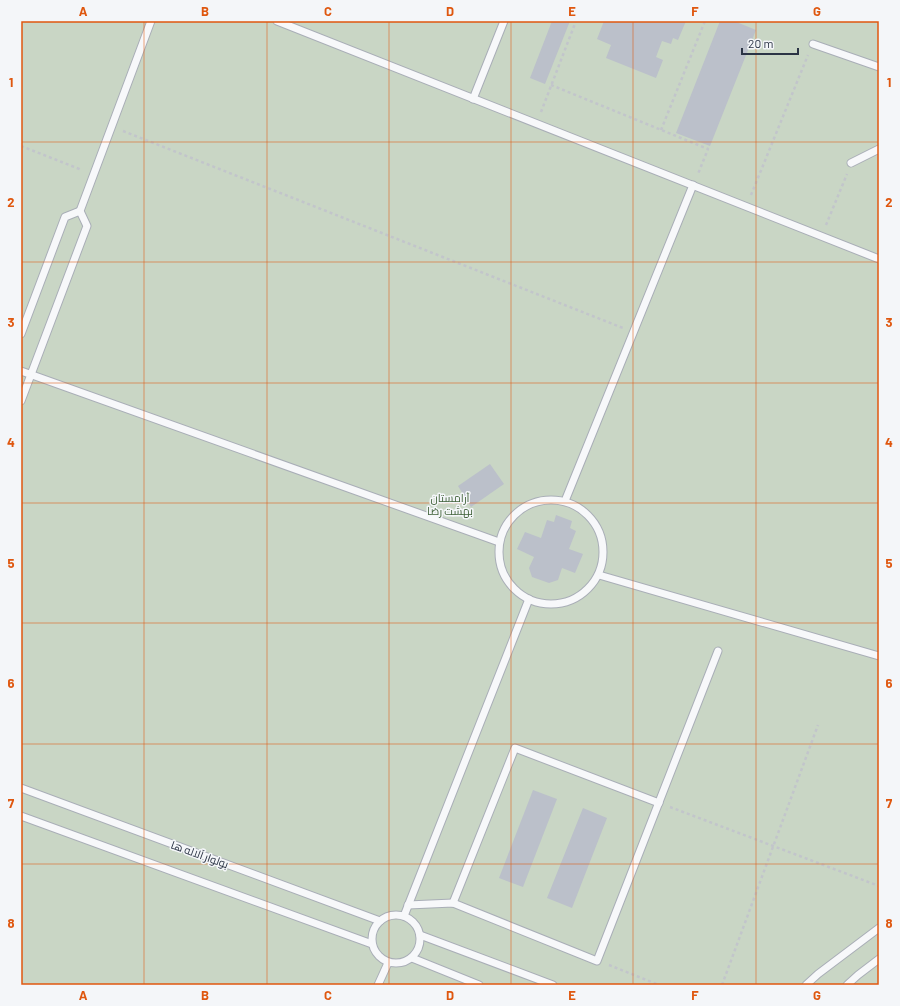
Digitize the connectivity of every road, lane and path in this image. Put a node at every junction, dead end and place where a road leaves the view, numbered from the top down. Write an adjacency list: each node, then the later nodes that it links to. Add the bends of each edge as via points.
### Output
1 (151, 21): 11 (lane)
2 (277, 21): 9 (lane)
3 (504, 21): 9 (lane)
4 (576, 21): 8 (path)
5 (705, 21): 12 (path)
6 (813, 44): 7 (lane); 18 (path)
7 (879, 67)
8 (551, 85): 10 (path); 12 (path)
9 (473, 99): 10 (lane)
10 (536, 124): 17 (lane)
11 (112, 127): 16 (lane); 22 (path)
12 (661, 130): 17 (path, via 708,149)
13 (21, 146): 16 (path)
14 (879, 149): 15 (lane)
15 (851, 163): 20 (path)
16 (94, 175): 19 (lane)
17 (693, 185): 18 (lane); 22 (lane)
18 (747, 207): 20 (lane)
19 (80, 211): 23 (lane, via 65,217); 25 (lane, via 87,226)
20 (822, 236): 21 (lane)
21 (879, 259)
22 (633, 333): 27 (lane)
23 (21, 334)
24 (21, 371): 25 (lane)
25 (31, 375): 26 (lane); 28 (lane)
26 (21, 402)
27 (565, 501): 28 (lane, via 548,499 531,503 516,512 505,525); 29 (lane, via 579,507 591,517 599,530 604,545 604,561)
28 (500, 542): 30 (lane, via 499,559 504,575 514,589)
29 (598, 575): 30 (lane, via 589,589 561,604 544,604); 32 (lane)
30 (529, 599): 40 (lane)
31 (718, 651): 35 (lane)
32 (879, 656)
33 (818, 724): 37 (path)
34 (21, 788): 42 (lane, بولوار آلاله ها)
35 (659, 803): 37 (path); 39 (lane, via 516,748); 48 (lane)
36 (21, 816): 45 (lane)
37 (773, 846): 38 (path); 54 (path)
38 (879, 886)
39 (453, 903): 40 (lane); 48 (lane)
40 (408, 905): 41 (lane)
41 (404, 916): 42 (lane, via 391,915); 44 (lane, via 415,923)
42 (380, 921): 45 (lane, via 373,931)
43 (879, 928): 55 (lane)
44 (420, 935): 46 (lane, via 420,947); 52 (lane)
45 (372, 944): 49 (lane, via 378,956)
46 (412, 958): 49 (lane, via 401,963); 51 (lane)
47 (879, 959): 56 (lane)
48 (597, 961): 53 (path)
49 (388, 963): 50 (lane)
50 (378, 985)
51 (480, 985)
52 (553, 985)
53 (659, 985)
54 (722, 985)
55 (806, 985)
56 (847, 985)

